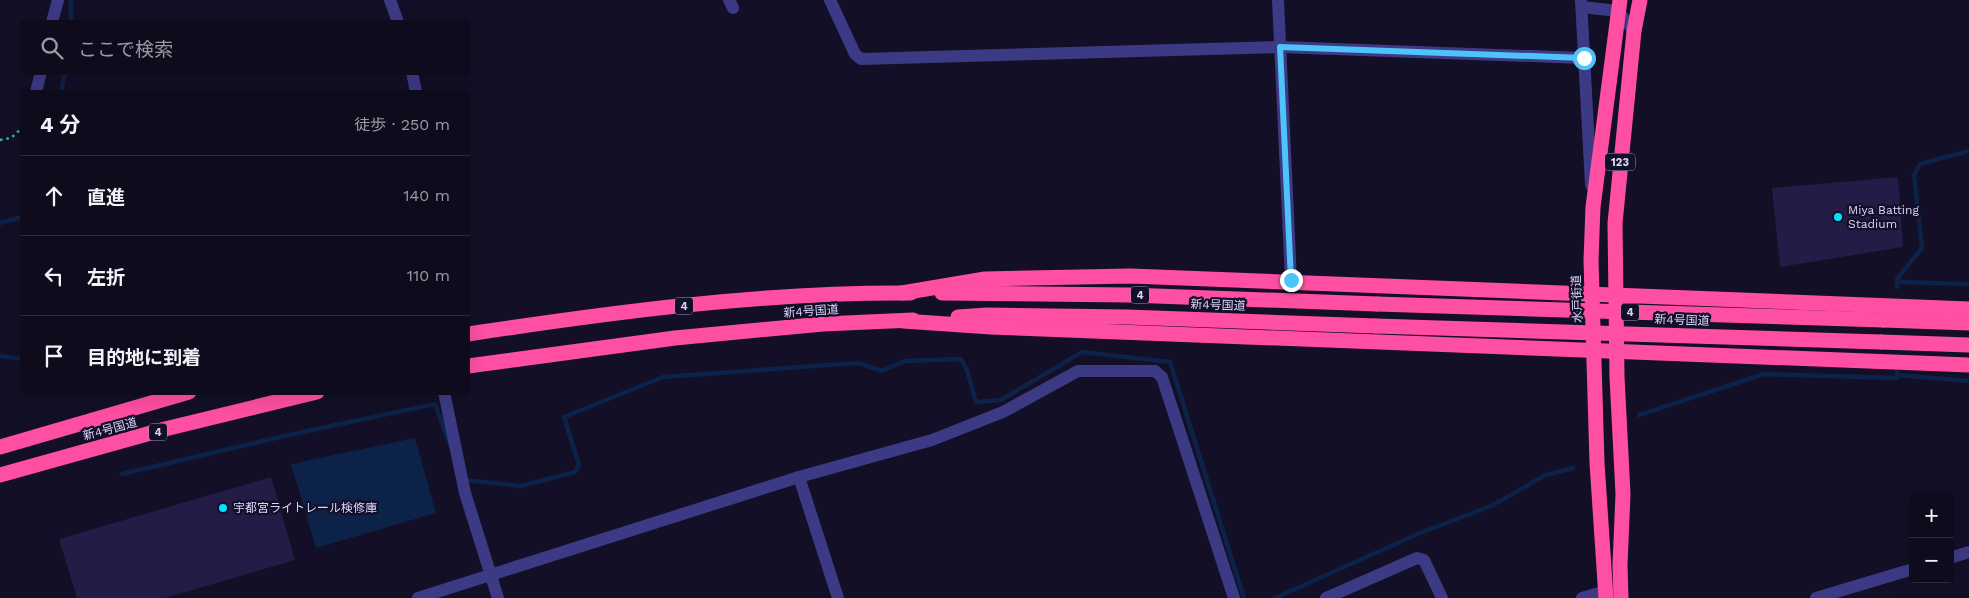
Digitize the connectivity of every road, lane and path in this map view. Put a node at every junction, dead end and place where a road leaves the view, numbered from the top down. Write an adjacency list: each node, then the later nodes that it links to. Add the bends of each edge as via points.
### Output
1 (58, 0): 8 (street)
2 (390, 0): 9 (street)
3 (830, 0): 11 (street, via 855,54 861,58)
4 (1278, 0): 11 (street)
5 (1640, 0): 10 (highway, 123)
6 (1581, 4): 7 (street); 12 (street)
7 (1619, 6): 10 (street); 19 (highway, 水戸街道 / 123)
8 (53, 20)
9 (397, 20)
10 (1634, 31): 23 (highway, 123, via 1615,223)
11 (1280, 47): 12 (street); 20 (street)
12 (1584, 58): 19 (street)
13 (40, 75): 15 (street)
14 (413, 75): 16 (street)
15 (36, 90)
16 (416, 90)
17 (20, 131): 18 (path, via 11,138)
18 (0, 140)
19 (1593, 207): 22 (highway, 水戸街道 / 123)
20 (1291, 280): 21 (highway, via 1131,276 985,279); 22 (highway)
21 (902, 293): 26 (highway, 新4号国道 / 4, bridge, via 1129,295); 27 (highway, 新4号国道 / 4, via 675,306)
22 (1592, 294): 23 (highway); 29 (highway, 水戸街道 / 123)
23 (1616, 294): 24 (highway); 30 (highway, 123)
24 (1969, 309)
25 (903, 321): 28 (highway, 新4号国道 / 4, bridge, via 1006,315 1128,317); 29 (highway); 32 (highway, 新4号国道 / 4, via 823,324 674,338)
26 (1969, 323)
27 (470, 334)
28 (1969, 345)
29 (1594, 349): 30 (highway); 43 (highway, 水戸街道 / 123, via 1597,463)
30 (1616, 351): 31 (highway); 51 (highway, 123, via 1623,494)
31 (1969, 365)
32 (470, 366)
33 (179, 395): 36 (highway, 新4号国道)
34 (304, 395): 37 (highway, 新4号国道 / 4)
35 (445, 395): 42 (street, via 465,492)
36 (0, 447)
37 (0, 475)
38 (799, 477): 42 (street); 46 (street); 47 (street, via 932,440 1003,412 1078,370 1155,371 1162,377)
39 (1969, 552): 40 (street)
40 (1954, 557)
41 (1909, 570): 52 (street)
42 (491, 576): 44 (street); 45 (street)
43 (1606, 595): 50 (street)
44 (418, 598)
45 (498, 598)
46 (838, 598)
47 (1234, 598)
48 (1326, 598): 49 (street, via 1417,558 1424,560)
49 (1442, 598)
50 (1582, 598)
51 (1621, 598)
52 (1816, 598)

